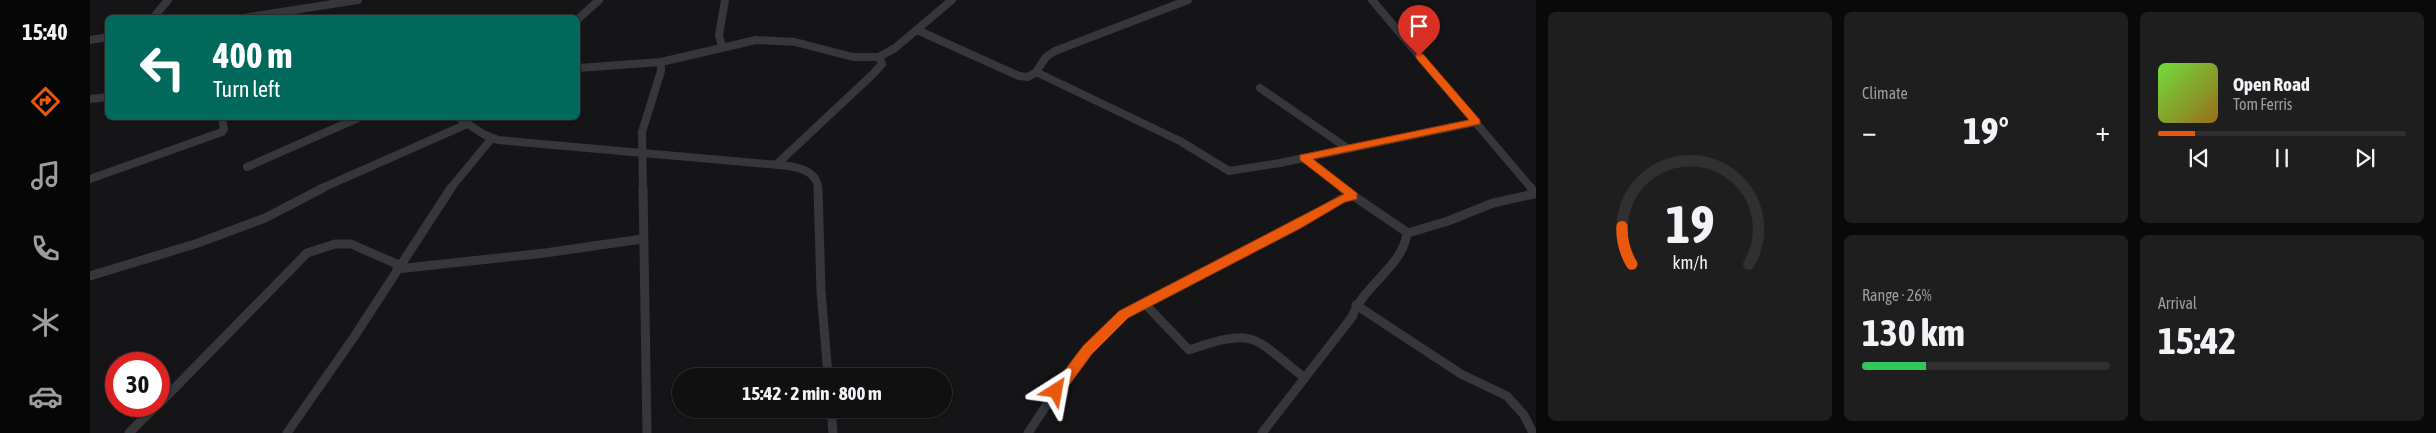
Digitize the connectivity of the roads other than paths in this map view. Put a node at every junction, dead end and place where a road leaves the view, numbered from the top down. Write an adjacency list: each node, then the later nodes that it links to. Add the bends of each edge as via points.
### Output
1 (168, 0): 8 (street)
2 (358, 0): 9 (street)
3 (599, 0): 10 (street)
4 (725, 0): 14 (street, via 719,35)
5 (952, 0): 11 (street)
6 (1188, 0): 18 (street, via 1056,51 1046,57)
7 (1372, 0): 25 (street)
8 (155, 15)
9 (262, 15)
10 (580, 17)
11 (918, 30): 15 (street, via 891,52); 18 (street, via 1021,76 1028,77)
12 (105, 38): 13 (street)
13 (90, 40)
14 (722, 47): 15 (street, via 775,40 852,57); 16 (street)
15 (879, 57): 31 (street, via 882,64 878,69)
16 (661, 62): 17 (street); 29 (street, via 661,71 644,120)
17 (580, 68)
18 (1036, 72): 30 (street, via 1180,141 1229,171)
19 (1260, 88): 28 (street)
20 (105, 98): 21 (street)
21 (90, 100)
22 (222, 120): 33 (street, via 224,129 220,133)
23 (353, 120): 32 (street)
24 (462, 120): 26 (street)
25 (1476, 122): 28 (street); 35 (street, via 1532,188)
26 (467, 124): 27 (street); 39 (street, via 300,198 265,218 198,243)
27 (492, 138): 29 (street); 38 (street, via 466,167)
28 (1346, 148): 30 (street)
29 (642, 153): 31 (street); 37 (street)
30 (1304, 158): 34 (street)
31 (777, 164): 42 (street, via 806,170 818,184)
32 (246, 167)
33 (90, 179)
34 (1353, 196): 36 (street); 40 (street, via 1341,199 1211,271)
35 (1533, 198): 36 (street, via 1493,203 1448,221)
36 (1407, 232): 41 (street, via 1401,248)
37 (642, 239): 38 (street); 49 (street)
38 (398, 268): 44 (street, via 351,244 336,244 307,253); 48 (street)
39 (90, 276)
40 (1144, 303): 43 (street, via 1189,350 1235,336 1252,338); 51 (street, via 1123,315 1096,340 1072,367)
41 (1356, 305): 43 (street, via 1352,317); 53 (street, via 1461,374 1506,396 1524,415)
42 (827, 368)
43 (1305, 378): 52 (street)
44 (170, 393)
45 (146, 417): 47 (street)
46 (831, 418): 50 (street)
47 (129, 433)
48 (287, 433)
49 (647, 433)
50 (832, 433)
51 (1028, 433)
52 (1262, 433)
53 (1532, 433)

